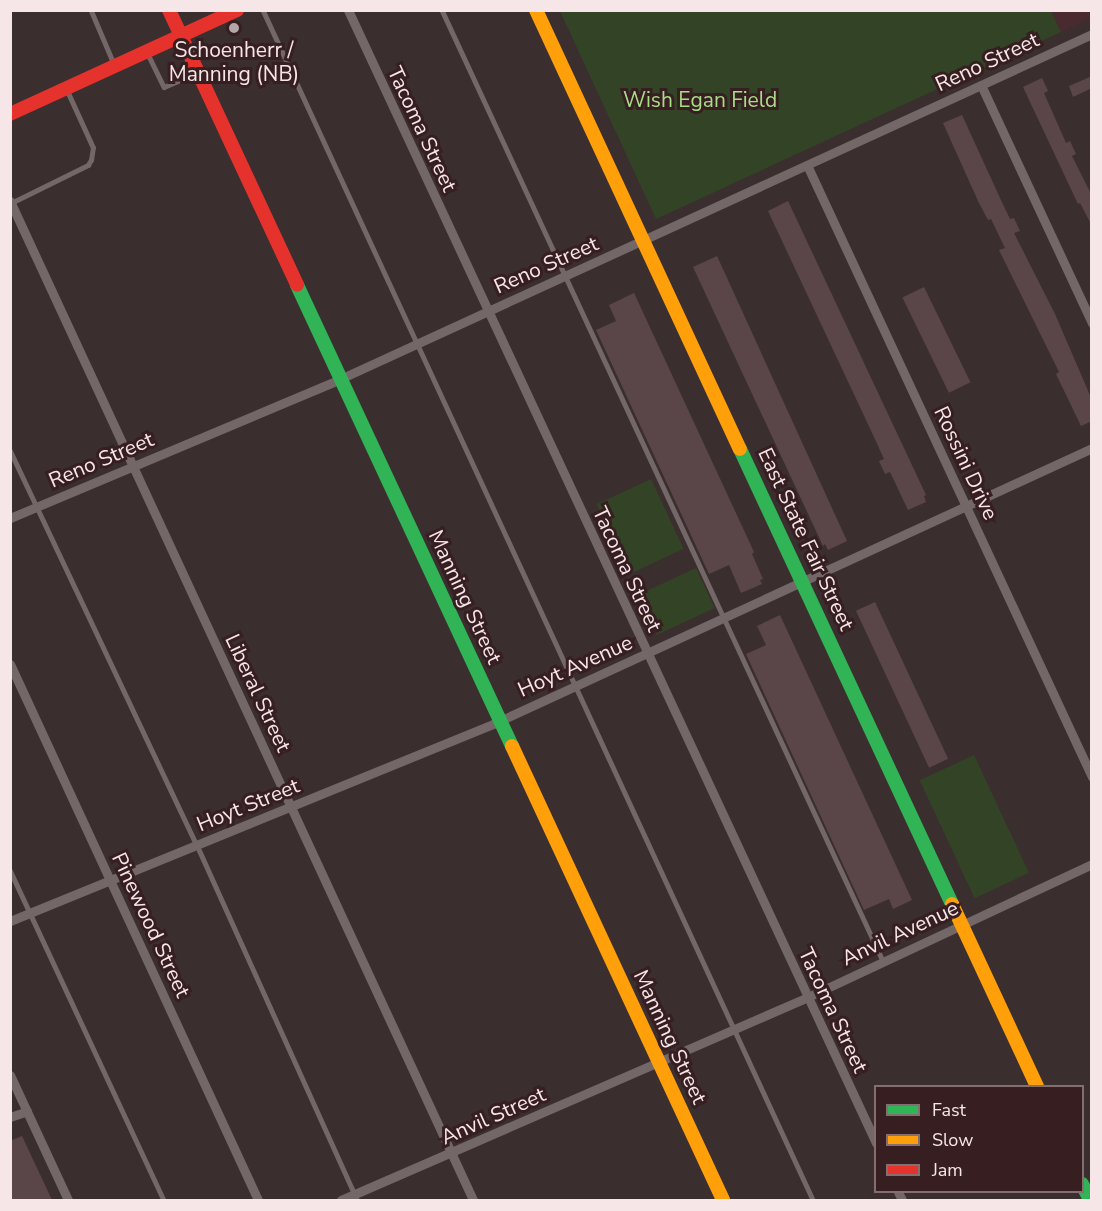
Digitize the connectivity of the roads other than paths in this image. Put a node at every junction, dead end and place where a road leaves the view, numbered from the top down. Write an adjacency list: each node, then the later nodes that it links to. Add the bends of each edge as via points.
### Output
1 (91, 10): 11 (lane)
2 (169, 10): 9 (street, Manning Street)
3 (237, 10): 9 (street)
4 (263, 10): 22 (lane)
5 (348, 10): 20 (street, Tacoma Street)
6 (442, 10): 19 (lane)
7 (536, 10): 18 (street, East State Fair Street)
8 (1092, 34): 13 (street, Reno Street)
9 (180, 36): 10 (street); 12 (street, Manning Street)
10 (147, 52): 11 (street); 12 (lane, via 164,87)
11 (115, 66): 14 (street)
12 (197, 73): 23 (street, Manning Street)
13 (981, 85): 16 (street, Reno Street); 21 (street)
14 (66, 88): 15 (street); 17 (lane, via 93,148 92,160)
15 (10, 114)
16 (807, 165): 18 (street, Reno Street); 27 (street, Rossini Drive)
17 (11, 202): 26 (street, Liberal Street)
18 (643, 240): 19 (street, Reno Street); 30 (street, East State Fair Street)
19 (566, 276): 20 (street, Reno Street); 31 (lane)
20 (488, 311): 22 (street, Reno Street); 32 (street, Tacoma Street)
21 (1092, 323)
22 (417, 343): 23 (street, Reno Street); 34 (lane)
23 (340, 379): 26 (street, Reno Street); 35 (street, Manning Street)
24 (1092, 448): 27 (street, Hoyt Avenue)
25 (10, 450): 28 (lane)
26 (133, 467): 28 (street, Reno Street); 37 (street, Liberal Street)
27 (966, 506): 30 (street, Hoyt Avenue); 36 (street, Rossini Drive)
28 (37, 507): 29 (street, Reno Street); 38 (lane)
29 (10, 518)
30 (803, 582): 31 (street, Hoyt Avenue); 44 (street, East State Fair Street)
31 (722, 619): 32 (street, Hoyt Avenue); 45 (lane)
32 (647, 654): 34 (street, Hoyt Avenue); 46 (street, Tacoma Street)
33 (10, 664): 41 (street, Pinewood Street)
34 (577, 685): 35 (street, Hoyt Avenue); 47 (lane)
35 (499, 721): 37 (street, Hoyt Street); 48 (street, Manning Street)
36 (1092, 777)
37 (291, 807): 38 (street, Hoyt Street); 54 (street, Liberal Street)
38 (197, 845): 41 (street, Hoyt Street); 55 (lane)
39 (1092, 864): 44 (street, Anvil Avenue)
40 (10, 870): 42 (lane)
41 (110, 880): 42 (street, Hoyt Street); 58 (street, Pinewood Street)
42 (30, 913): 43 (street, Hoyt Street); 57 (lane)
43 (10, 921)
44 (961, 924): 45 (street, Anvil Avenue); 50 (street, East State Fair Street)
45 (883, 961): 46 (street, Anvil Avenue)
46 (808, 997): 47 (street, Anvil Avenue); 53 (street, Tacoma Street)
47 (735, 1029): 48 (street, Anvil Avenue); 62 (lane)
48 (658, 1063): 54 (street, Anvil Street); 61 (street, Manning Street)
49 (10, 1076): 51 (street)
50 (1037, 1085)
51 (27, 1111): 52 (street); 56 (street)
52 (10, 1118)
53 (874, 1139)
54 (451, 1154): 55 (street, Anvil Street); 60 (street, Liberal Street)
55 (355, 1198): 59 (street, Anvil Street)
56 (68, 1200)
57 (164, 1200)
58 (258, 1200)
59 (341, 1200)
60 (473, 1200)
61 (723, 1200)
62 (813, 1200)

